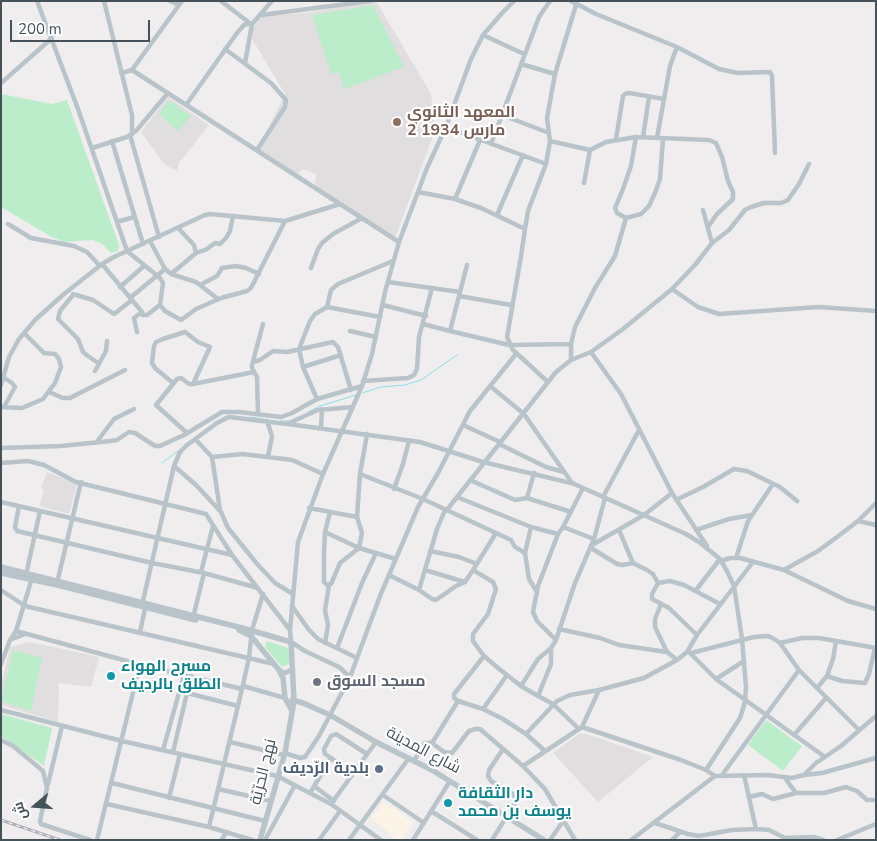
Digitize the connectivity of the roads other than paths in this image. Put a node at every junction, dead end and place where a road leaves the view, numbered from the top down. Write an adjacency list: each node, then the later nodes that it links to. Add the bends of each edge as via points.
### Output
1 (37, 1): 15 (street)
2 (104, 1): 22 (street)
3 (170, 1): 9 (street)
4 (221, 1): 13 (street)
5 (272, 1): 12 (street)
6 (370, 1): 10 (street)
7 (514, 1): 14 (street)
8 (550, 1): 18 (street, via 538,17)
9 (181, 3): 21 (street)
10 (337, 3): 12 (street)
11 (573, 3): 16 (street); 23 (street)
12 (261, 15): 13 (street)
13 (251, 24): 17 (street, via 242,27); 19 (street)
14 (483, 35): 18 (street); 30 (street)
15 (52, 38): 24 (street); 41 (street)
16 (678, 47): 27 (street, via 670,66); 44 (street, via 718,69 738,73 770,72)
17 (225, 49): 19 (street); 28 (street)
18 (524, 54): 20 (street)
19 (245, 63): 42 (street, via 271,83 287,102)
20 (521, 64): 23 (street); 29 (street)
21 (132, 70): 22 (street); 25 (street)
22 (121, 73): 32 (street, via 132,120)
23 (555, 74): 31 (street, via 547,118)
24 (1, 84)
25 (168, 93): 28 (street); 32 (street)
26 (649, 97): 27 (street); 34 (street); 35 (street, via 624,95)
27 (664, 99): 36 (street)
28 (186, 105): 42 (street)
29 (502, 115): 31 (street); 40 (street)
30 (446, 127): 37 (street); 49 (street)
31 (549, 133): 38 (street)
32 (131, 135): 39 (street); 64 (street)
33 (636, 137): 34 (street); 35 (street); 57 (street, via 631,166 615,208 616,213)
34 (643, 137): 36 (street)
35 (616, 139): 43 (street)
36 (660, 139): 57 (street, via 660,178 649,206 641,214); 61 (street, via 713,140 719,147 733,199)
37 (480, 140): 40 (street); 50 (street)
38 (550, 141): 43 (street); 46 (street)
39 (112, 142): 41 (street); 55 (street)
40 (491, 144): 45 (street)
41 (92, 148): 58 (street)
42 (257, 150): 51 (street)
43 (590, 150): 48 (street)
44 (775, 153)
45 (522, 155): 46 (street); 53 (street)
46 (546, 164): 62 (street)
47 (809, 164): 67 (street, via 788,200 745,210 729,230)
48 (584, 184)
49 (418, 192): 50 (street); 66 (street)
50 (455, 199): 53 (street)
51 (340, 204): 56 (street); 59 (street)
52 (703, 210): 61 (street)
53 (497, 215): 62 (street)
54 (233, 216): 59 (street); 64 (street, via 205,215); 70 (street, via 226,238 220,244 215,243)
55 (134, 217): 58 (street); 68 (street)
56 (362, 218): 66 (street); 75 (street, via 322,243)
57 (626, 218): 106 (street, via 615,256 579,318)
58 (118, 222): 69 (street)
59 (285, 222): 78 (street)
60 (8, 224): 72 (street, via 31,238 74,246 87,252)
61 (708, 227): 67 (street)
62 (525, 229): 90 (street)
63 (180, 230): 70 (street, via 194,245)
64 (159, 236): 65 (street)
65 (150, 241): 68 (street); 76 (street)
66 (399, 242): 71 (street)
67 (712, 243): 84 (street)
68 (142, 244): 69 (street)
69 (127, 251): 72 (street); 74 (street)
70 (196, 253): 77 (street)
71 (393, 261): 80 (street); 93 (street, via 338,284 331,290)
72 (101, 265): 82 (street); 85 (street)
73 (467, 265): 86 (street)
74 (144, 266): 79 (street); 82 (street)
75 (311, 268)
76 (165, 269): 77 (street); 79 (street)
77 (171, 274): 81 (street)
78 (260, 274): 81 (street, via 246,268 222,268 217,276); 89 (street, via 246,291)
79 (157, 276): 88 (street); 91 (street, via 163,283)
80 (388, 282): 83 (street); 92 (street)
81 (200, 285): 89 (street)
82 (120, 287): 88 (street)
83 (432, 288): 86 (street); 96 (street)
84 (672, 289): 94 (street, via 698,307 719,314 819,307); 109 (street)
85 (66, 292): 87 (street); 103 (street)
86 (459, 294): 90 (street); 100 (street)
87 (73, 295): 88 (street, via 93,300 114,314); 115 (street, via 60,311 58,320 78,339 83,352)
88 (131, 299): 95 (street)
89 (218, 299): 91 (street, via 181,320)
90 (511, 304): 107 (street, via 506,337)
91 (160, 305): 95 (street, via 148,315)
92 (383, 305): 96 (street); 97 (street)
93 (327, 307): 97 (street); 108 (street, via 310,321)
94 (876, 311)
95 (142, 312): 101 (street, via 134,319)
96 (426, 316): 99 (street)
97 (380, 317): 104 (street)
98 (263, 324): 113 (street)
99 (423, 324): 100 (street); 126 (street, via 414,375)
100 (450, 331): 107 (street)
101 (137, 332)
102 (350, 332): 104 (street)
103 (24, 333): 116 (street); 129 (street, via 44,353 55,354 59,359 61,367)
104 (376, 337): 126 (street)
105 (107, 341): 115 (street, via 106,351)
106 (571, 344): 107 (street); 112 (street)
107 (509, 345): 110 (street)
108 (300, 349): 111 (street, via 334,342); 113 (street, via 274,351); 117 (street)
109 (591, 352): 112 (street); 142 (street, via 621,394)
110 (516, 354): 122 (street); 127 (street)
111 (341, 355): 117 (street); 128 (street)
112 (571, 360): 122 (street)
113 (253, 362): 120 (street)
114 (1, 363): 116 (street)
115 (98, 363): 119 (street)
116 (6, 366): 121 (street)
117 (303, 367): 130 (street)
118 (125, 370): 129 (street, via 70,398)
119 (95, 371)
120 (254, 372): 124 (street); 135 (street, via 257,377)
121 (3, 377): 125 (street); 132 (street, via 15,387)
122 (548, 382): 136 (street)
123 (173, 383): 124 (street, via 179,378); 124 (street, via 152,363 154,346 156,342 185,332 210,347); 143 (street, via 156,405)
124 (193, 384)
125 (1, 385)
126 (362, 386): 128 (street); 131 (street)
127 (490, 386): 136 (street); 139 (street)
128 (351, 390): 130 (street)
129 (49, 392): 132 (street, via 43,399 22,408)
130 (317, 399): 135 (street, via 286,416)
131 (353, 405): 134 (street); 141 (street)
132 (3, 407)
133 (134, 409): 147 (street, via 114,419)
134 (322, 409): 138 (street); 140 (street)
135 (258, 414): 143 (street, via 222,412)
136 (524, 414): 148 (street); 156 (street)
137 (266, 421): 138 (street); 145 (street, via 229,417); 152 (street, via 272,436)
138 (287, 424): 140 (street)
139 (463, 425): 148 (street); 150 (street)
140 (321, 428): 141 (street)
141 (342, 430): 144 (street); 158 (street)
142 (639, 430): 166 (street); 169 (street)
143 (187, 433): 147 (street, via 160,446 135,432 117,440)
144 (367, 434): 146 (street); 159 (street)
145 (196, 440): 151 (street); 155 (street, via 180,452)
146 (409, 441): 150 (street); 165 (street)
147 (96, 443): 149 (street)
148 (500, 443): 154 (street); 156 (street, via 546,467)
149 (1, 448)
150 (450, 451): 154 (street); 170 (street)
151 (212, 457): 152 (street, via 242,454); 180 (street)
152 (268, 457): 158 (street, via 292,460)
153 (1, 462): 161 (street, via 28,461 44,465)
154 (483, 462): 157 (street); 160 (street)
155 (174, 466): 175 (street); 180 (street)
156 (564, 472): 162 (street)
157 (534, 473): 162 (street); 168 (street)
158 (323, 474): 177 (street)
159 (360, 474): 165 (street); 185 (street)
160 (470, 480): 167 (street); 168 (street, via 515,500)
161 (81, 482): 175 (street); 186 (street)
162 (572, 483): 164 (street)
163 (773, 484): 171 (street, via 734,468 703,488); 173 (street); 184 (street)
164 (583, 488): 169 (street); 182 (street)
165 (394, 489): 170 (street)
166 (672, 493): 171 (street); 183 (street)
167 (457, 497): 179 (street); 190 (street)
168 (527, 498): 182 (street)
169 (604, 498): 183 (street); 199 (street)
170 (422, 499): 179 (street); 210 (street)
171 (676, 500): 193 (street)
172 (1, 502): 176 (street)
173 (797, 502)
174 (876, 503): 187 (street)
175 (167, 504): 189 (street, via 206,514); 198 (street)
176 (19, 506): 178 (street); 196 (street, via 15,530)
177 (309, 508): 181 (street); 236 (street, via 298,542)
178 (40, 510): 186 (street); 196 (street)
179 (445, 510): 195 (street); 204 (street)
180 (221, 512): 236 (street, via 228,528 258,565 275,583)
181 (330, 512): 185 (street); 194 (street)
182 (571, 512): 191 (street)
183 (644, 515): 192 (street); 205 (street, via 686,534)
184 (752, 515): 193 (street); 209 (street)
185 (357, 517): 202 (street, via 362,533)
186 (72, 518): 198 (street); 200 (street)
187 (858, 521): 188 (street); 219 (street, via 818,551)
188 (876, 525)
189 (213, 526): 203 (street); 208 (street)
190 (531, 527): 197 (street); 207 (street)
191 (563, 527): 197 (street); 199 (street)
192 (619, 530): 201 (street); 214 (street)
193 (696, 530): 205 (street)
194 (325, 532): 202 (street); 228 (street, via 324,582)
195 (496, 533): 207 (street, via 511,540); 215 (street)
196 (34, 534): 200 (street); 222 (street)
197 (558, 534): 234 (street)
198 (158, 539): 203 (street); 213 (street)
199 (594, 539): 201 (street)
200 (66, 542): 213 (street); 226 (street)
201 (591, 546): 214 (street, via 616,564); 244 (street)
202 (359, 548): 206 (street); 228 (street, via 338,566)
203 (206, 550): 208 (street); 221 (street)
204 (430, 551): 215 (street); 217 (street)
205 (710, 551): 211 (street)
206 (376, 553): 210 (street); 258 (street)
207 (525, 553): 234 (street, via 529,579)
208 (232, 555): 230 (street)
209 (736, 558): 211 (street); 212 (street)
210 (396, 559): 223 (street)
211 (720, 560): 229 (street); 233 (street)
212 (753, 562): 219 (street); 229 (street)
213 (152, 563): 221 (street); 239 (street)
214 (633, 563): 227 (street, via 653,574)
215 (477, 564): 218 (street)
216 (1, 567): 222 (street)
217 (425, 570): 225 (street); 232 (street)
218 (473, 570): 225 (street); 263 (street, via 496,586 488,614 472,637)
219 (784, 570): 242 (street, via 858,605)
220 (1, 573): 222 (street)
221 (202, 573): 230 (street); 243 (street)
222 (26, 575): 224 (street)
223 (389, 575): 232 (street); 265 (street)
224 (32, 577): 226 (street); 240 (street)
225 (465, 582): 232 (street, via 436,600)
226 (57, 583): 239 (street)
227 (658, 583): 233 (street, via 677,582); 237 (street, via 652,597)
228 (329, 585): 256 (street)
229 (734, 586): 238 (street); 251 (street)
230 (259, 588): 235 (street)
231 (1, 590): 240 (street)
232 (419, 590)
233 (696, 590): 238 (street)
234 (536, 592): 253 (street, via 533,612 537,621)
235 (263, 594): 245 (street); 248 (street)
236 (293, 594): 241 (street)
237 (661, 604): 250 (street); 261 (street, via 655,627)
238 (720, 604): 250 (street)
239 (144, 605): 243 (street); 247 (street)
240 (25, 606): 246 (street); 247 (street)
241 (292, 608): 245 (street); 256 (street, via 314,636)
242 (876, 609)
243 (193, 617): 248 (street)
244 (560, 629): 253 (street); 261 (street, via 619,645)
245 (290, 630): 255 (street)
246 (16, 631): 249 (street); 252 (street)
247 (140, 632): 264 (street)
248 (251, 633): 255 (street); 264 (street); 270 (street)
249 (25, 634): 252 (street); 269 (street)
250 (697, 635): 262 (street)
251 (742, 639): 257 (street, via 768,636); 262 (street); 267 (street)
252 (10, 640): 268 (street)
253 (556, 640): 259 (street)
254 (836, 641): 257 (street, via 802,638); 260 (street); 278 (street)
255 (291, 642): 271 (street, نهج الحرّيّة); 277 (street)
256 (325, 643): 258 (street)
257 (780, 643): 273 (street)
258 (337, 648): 265 (street)
259 (551, 648): 280 (street, via 538,660); 285 (street, via 551,664)
260 (876, 648): 278 (street, via 865,683)
261 (667, 652): 266 (street)
262 (689, 652): 266 (street); 279 (street)
263 (484, 656): 275 (street); 289 (street, via 455,692 454,698)
264 (249, 658): 270 (street); 281 (street)
265 (356, 659): 277 (street)
266 (677, 660): 283 (street, via 644,678)
267 (744, 661): 279 (street); 290 (street)
268 (1, 664)
269 (140, 664): 274 (street); 307 (street)
270 (275, 664): 272 (street)
271 (293, 668): 272 (street, via 285,673); 288 (street, نهج الحرّيّة)
272 (280, 670): 286 (street)
273 (799, 670): 282 (street); 298 (street)
274 (184, 674): 276 (street); 296 (street)
275 (507, 675): 280 (street); 293 (street)
276 (191, 676): 281 (street); 284 (street)
277 (351, 676): 297 (street)
278 (827, 676): 282 (street)
279 (716, 679): 290 (street)
280 (521, 686): 285 (street)
281 (242, 687): 286 (street); 292 (street)
282 (817, 688): 287 (street)
283 (599, 690): 291 (street, via 570,696); 302 (street)
284 (187, 693): 292 (street); 300 (street)
285 (538, 696): 291 (street)
286 (285, 698): 288 (street, شارع المدينة); 295 (street)
287 (826, 698): 303 (street); 305 (street)
288 (294, 701): 295 (street, نهج الحرّيّة); 297 (street, شارع المدينة)
289 (458, 701): 293 (street); 310 (street)
290 (745, 702): 298 (street); 324 (street, via 740,718)
291 (553, 704): 302 (street); 304 (street)
292 (238, 706): 308 (street)
293 (483, 709): 304 (street)
294 (1, 710): 301 (street)
295 (292, 710): 316 (street, نهج الحرّيّة)
296 (173, 715): 300 (street); 312 (street)
297 (330, 715): 309 (street, شارع المدينة); 316 (street, via 306,756 300,758)
298 (766, 715): 305 (street); 326 (street)
299 (876, 716): 303 (street)
300 (182, 717): 313 (street)
301 (62, 726): 307 (street); 336 (street)
302 (581, 728): 314 (street); 324 (street)
303 (859, 730): 318 (street)
304 (526, 734): 314 (street)
305 (794, 736): 318 (street)
306 (1, 740): 336 (street, via 43,771)
307 (122, 741): 312 (street); 333 (street)
308 (230, 742): 316 (street); 322 (street)
309 (376, 742): 317 (street); 321 (street, شارع المدينة)
310 (432, 743): 311 (street, via 444,752 452,753 470,731 477,728); 321 (street, via 425,743)
311 (503, 749): 323 (street); 350 (street, via 488,776 515,796 516,802)
312 (163, 750): 313 (street)
313 (173, 752): 315 (street)
314 (544, 752): 323 (street)
315 (180, 754): 322 (street); 342 (street)
316 (284, 754): 329 (street, نهج الحرّيّة)
317 (367, 754): 319 (street, via 336,734 324,748 325,754); 325 (street)
318 (824, 757): 328 (street)
319 (331, 758): 325 (street); 335 (street)
320 (876, 758): 328 (street)
321 (412, 760): 332 (street, شارع المدينة); 340 (street)
322 (224, 764): 329 (street); 337 (street)
323 (523, 766): 351 (street, via 545,789)
324 (706, 770): 330 (street)
325 (354, 774): 345 (street)
326 (722, 775): 327 (street); 330 (street)
327 (744, 775): 331 (street); 341 (street)
328 (804, 775): 331 (street)
329 (277, 776): 334 (street); 344 (street, نهج الحرّيّة)
330 (715, 776): 354 (street)
331 (785, 778): 339 (street)
332 (450, 781): 349 (street); 350 (street, شارع المدينة)
333 (112, 783): 342 (street); 346 (street)
334 (295, 785): 338 (street); 366 (street)
335 (314, 786): 338 (street); 345 (street)
336 (47, 788): 361 (street, via 41,824)
337 (218, 789): 344 (street); 347 (street)
338 (310, 793): 345 (street)
339 (796, 793): 341 (street, via 773,799 764,794); 343 (street, via 824,793 846,787 867,800)
340 (383, 795): 353 (street); 355 (street)
341 (749, 797): 358 (street)
342 (169, 798): 347 (street)
343 (876, 800)
344 (271, 801): 352 (street, نهج الحرّيّة)
345 (333, 803): 348 (street)
346 (107, 804): 357 (street); 362 (street)
347 (214, 808): 352 (street); 357 (street)
348 (340, 811): 355 (street); 367 (street)
349 (431, 811): 353 (street); 371 (street)
350 (507, 816): 372 (street); 373 (street, شارع المدينة)
351 (564, 820): 374 (street); 375 (street)
352 (265, 821): 365 (street, نهج الحرّيّة)
353 (424, 823): 370 (street)
354 (655, 823): 360 (street); 376 (street)
355 (360, 824): 368 (street); 369 (street)
356 (876, 824): 379 (street)
357 (209, 827): 359 (street)
358 (756, 829): 360 (street, via 699,836); 378 (street, via 769,830 785,838 814,837)
359 (227, 832): 363 (street); 364 (street)
360 (680, 833): 377 (street)
361 (90, 840)
362 (97, 840)
363 (220, 840)
364 (252, 840)
365 (260, 840)
366 (265, 840)
367 (319, 840)
368 (349, 840)
369 (382, 840)
370 (413, 840)
371 (477, 840)
372 (492, 840)
373 (544, 840)
374 (550, 840)
375 (575, 840)
376 (630, 840)
377 (672, 840)
378 (823, 840)
379 (837, 840)

